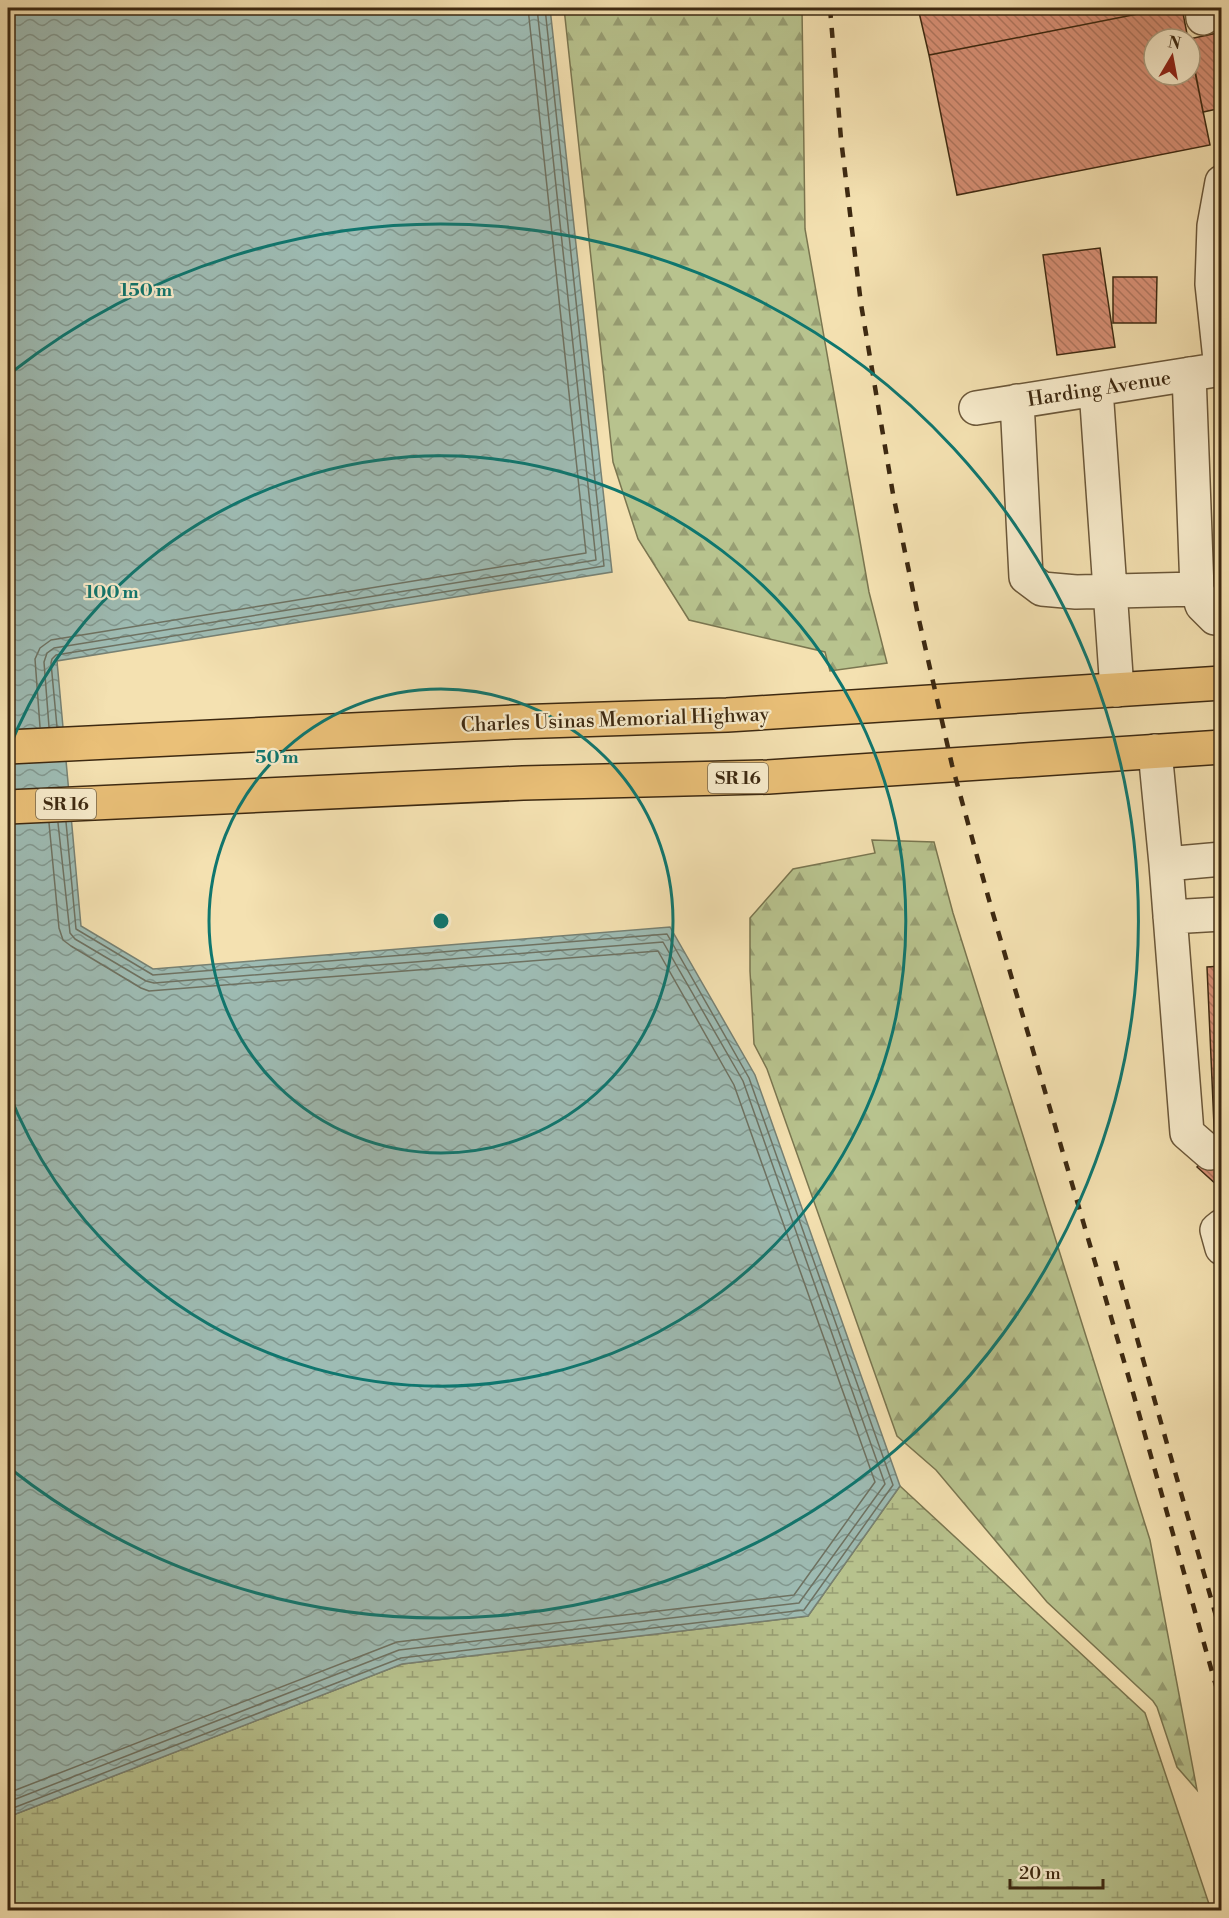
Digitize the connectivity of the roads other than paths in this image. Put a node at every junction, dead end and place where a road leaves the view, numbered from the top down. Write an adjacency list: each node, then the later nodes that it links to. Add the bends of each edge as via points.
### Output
1 (1221, 182): 2 (street, via 1214,226 1212,284)
2 (1221, 369): 3 (street, Harding Avenue)
3 (1189, 374): 4 (street, Harding Avenue); 7 (street)
4 (1096, 389): 5 (street, Harding Avenue); 8 (street)
5 (1017, 401): 6 (street, Harding Avenue); 8 (street, via 1026,577 1042,589)
6 (976, 408)
7 (1197, 589): 8 (street); 9 (street, via 1202,605 1215,618)
8 (1110, 591): 11 (street)
9 (1221, 618)
10 (1221, 683): 11 (highway, Charles Usinas Memorial Highway)
11 (1117, 690): 12 (highway, Charles Usinas Memorial Highway, via 727,715)
12 (8, 747)
13 (1221, 747): 14 (highway, SR 16)
14 (1155, 751): 15 (highway, SR 16, via 768,777 523,783); 17 (street)
15 (8, 807)
16 (1221, 859): 17 (street)
17 (1166, 864): 19 (street)
18 (1221, 914): 19 (street)
19 (1170, 917): 20 (street, via 1187,1133)
20 (1210, 1153)
21 (1221, 1226): 22 (street, via 1217,1230)
22 (1221, 1248)

